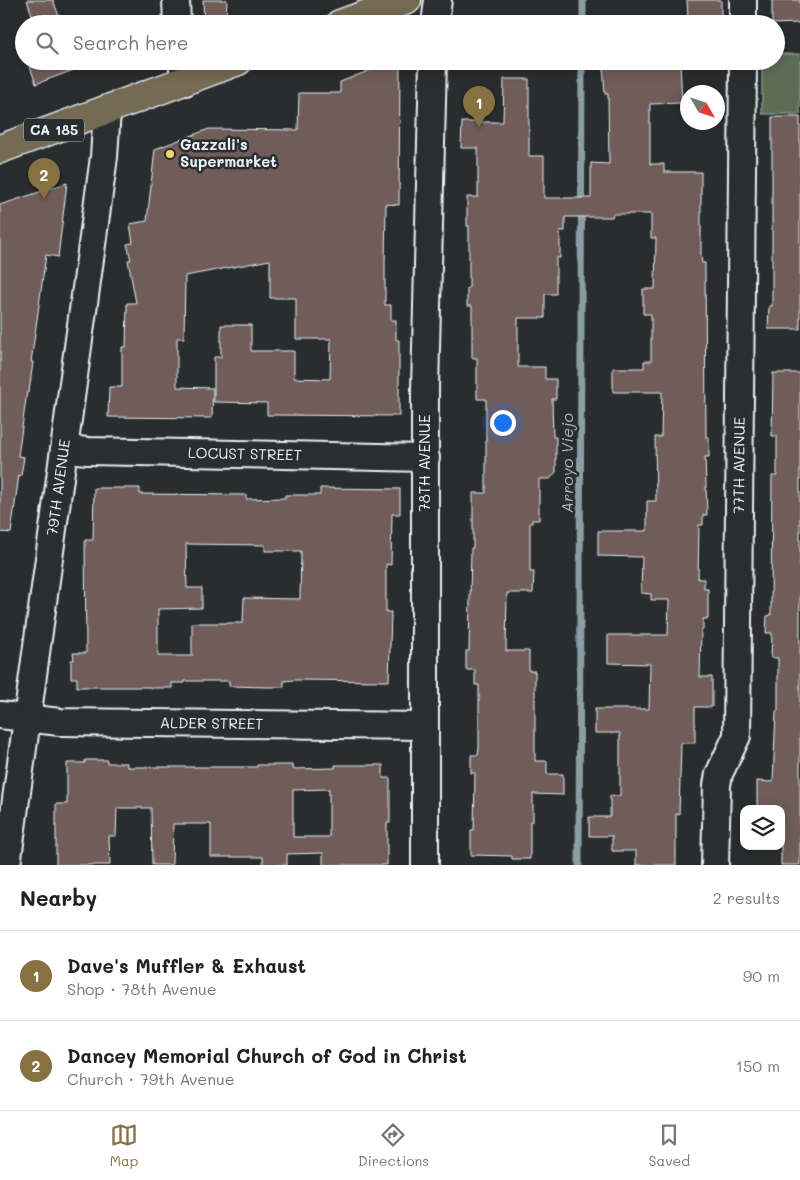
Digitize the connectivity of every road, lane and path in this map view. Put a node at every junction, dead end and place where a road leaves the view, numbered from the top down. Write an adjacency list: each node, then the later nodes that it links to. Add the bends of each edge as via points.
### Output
1 (176, 0): 5 (street)
2 (407, 0): 6 (main road)
3 (438, 0): 7 (street)
4 (743, 0): 8 (street)
5 (177, 15)
6 (365, 15)
7 (436, 15)
8 (743, 15)
9 (433, 70): 15 (street, 78TH AVENUE)
10 (743, 70): 21 (street, 77TH AVENUE, via 737,736 717,785)
11 (183, 72): 12 (main road, CA 185)
12 (107, 110): 13 (main road, CA 185); 14 (street, 79TH AVENUE, via 104,157)
13 (0, 150)
14 (65, 449): 15 (street, LOCUST STREET); 17 (street, 79TH AVENUE)
15 (426, 458): 18 (street, 78TH AVENUE)
16 (0, 715): 17 (street, ALDER STREET)
17 (28, 719): 18 (street, ALDER STREET); 19 (street, 79TH AVENUE)
18 (424, 726): 20 (street, 78TH AVENUE)
19 (7, 865)
20 (425, 865)
21 (715, 865)

